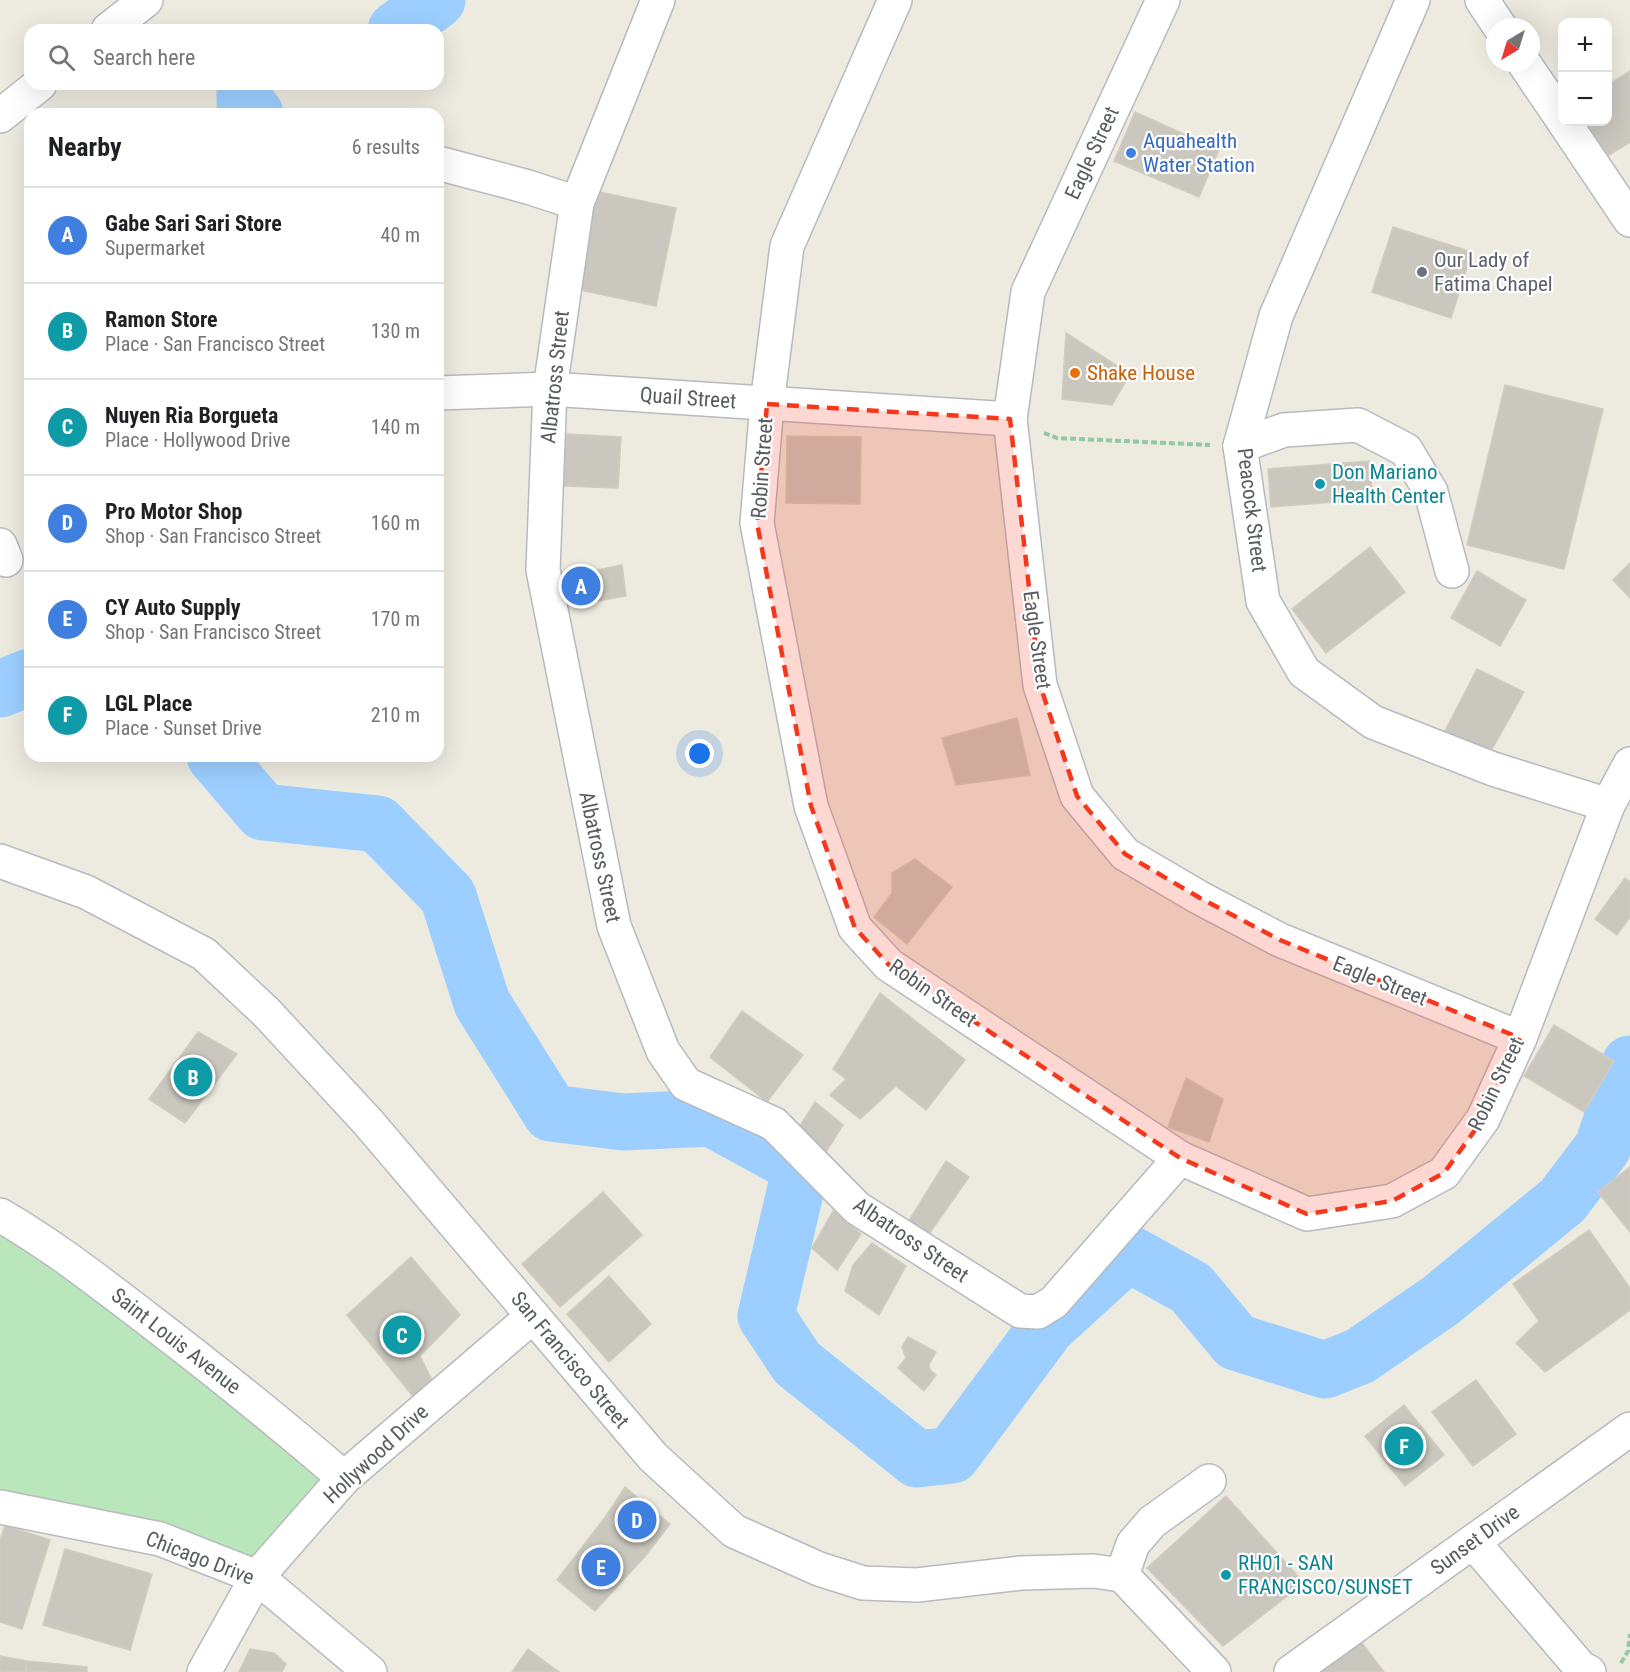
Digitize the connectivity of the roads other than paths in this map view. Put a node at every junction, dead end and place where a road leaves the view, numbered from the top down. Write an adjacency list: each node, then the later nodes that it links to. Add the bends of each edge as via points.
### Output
1 (146, 0): 8 (street)
2 (658, 0): 15 (street, Albatross Street)
3 (895, 0): 19 (street, Robin Street, via 787,246)
4 (1163, 0): 20 (street, Eagle Street, via 1028,292)
5 (1413, 0): 21 (street, Peacock Street, via 1276,316)
6 (1482, 0): 7 (street)
7 (1494, 18)
8 (116, 24)
9 (1530, 72): 11 (street)
10 (32, 90): 12 (street)
11 (1558, 114)
12 (0, 116)
13 (1566, 126): 16 (street)
14 (444, 165): 15 (street)
15 (577, 203): 17 (street, Albatross Street)
16 (1630, 220)
17 (550, 389): 18 (street, Quail Street); 19 (street, Quail Street); 27 (street, Albatross Street, via 543,570 614,926 663,1051 686,1084 774,1124 857,1208 1020,1311 1038,1312 1054,1302)
18 (444, 393)
19 (766, 404): 20 (street, Quail Street); 27 (street, Robin Street, via 757,523 811,806 855,928 889,965)
20 (1010, 419): 26 (street, Eagle Street, via 1040,685 1077,796 1125,854 1200,898 1280,940)
21 (1240, 446): 22 (street, via 1284,430 1358,425 1406,450 1431,492); 24 (street, Peacock Street, via 1263,601 1304,672 1373,722 1492,769)
22 (1452, 571)
23 (1630, 764): 24 (street, Robin Street)
24 (1608, 805): 26 (street, Robin Street)
25 (0, 861): 29 (street, San Francisco Street, via 86,892 204,954 266,1012 367,1121)
26 (1520, 1038): 27 (street, Robin Street, via 1483,1119 1444,1173 1392,1201 1307,1214)
27 (1180, 1158)
28 (0, 1215): 31 (street, Saint Louis Avenue, via 48,1243 162,1330)
29 (533, 1316): 31 (street, Hollywood Drive); 35 (street, San Francisco Street, via 653,1458 734,1531 819,1569 863,1583 917,1585 1021,1573 1093,1571)
30 (1630, 1429): 34 (street, Sunset Drive)
31 (344, 1478): 36 (street, Hollywood Drive)
32 (1209, 1481): 35 (street, via 1152,1522 1133,1544)
33 (0, 1507): 36 (street, Chicago Drive, via 160,1539)
34 (1473, 1542): 40 (street, Sunset Drive); 41 (street, via 1581,1668)
35 (1122, 1575): 39 (street)
36 (257, 1577): 37 (street, Hollywood Drive); 38 (street, Chicago Drive)
37 (204, 1672)
38 (370, 1672)
39 (1214, 1672)
40 (1291, 1672)
41 (1589, 1672)

